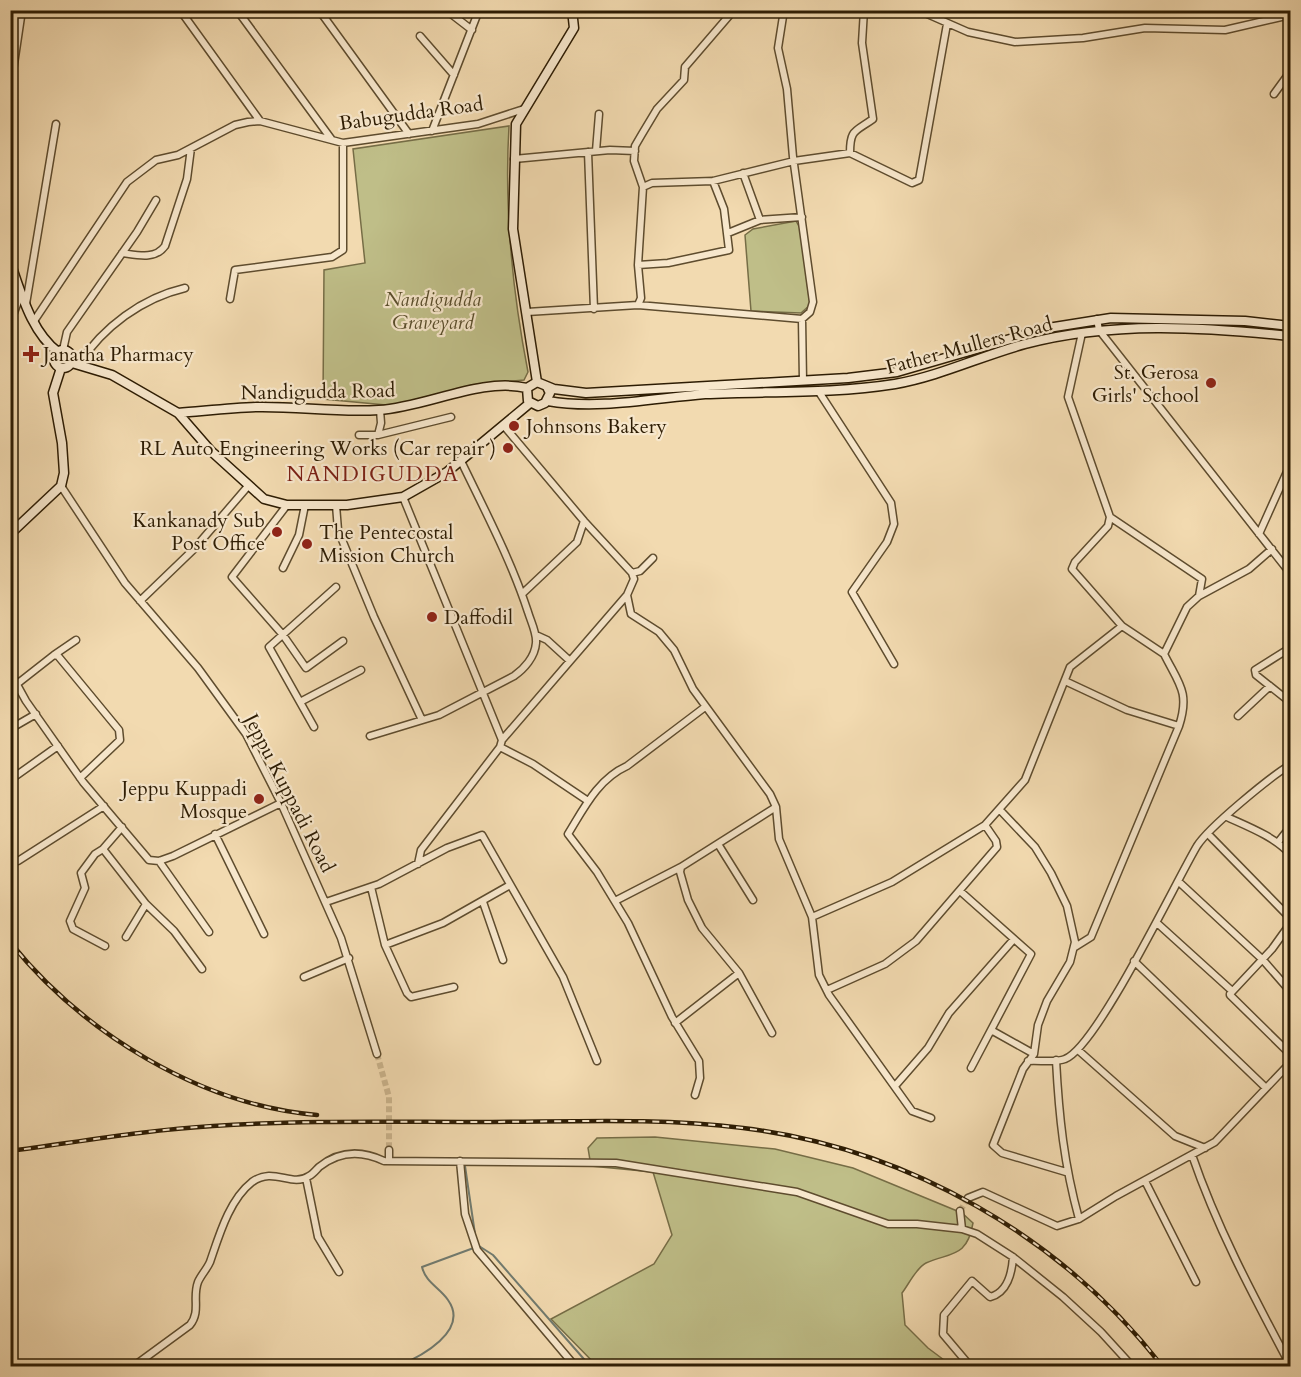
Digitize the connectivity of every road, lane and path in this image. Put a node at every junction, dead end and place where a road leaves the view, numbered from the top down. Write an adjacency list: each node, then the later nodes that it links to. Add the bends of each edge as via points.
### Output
1 (22, 10): 18 (street)
2 (180, 10): 22 (street)
3 (237, 10): 26 (street)
4 (319, 10): 25 (street)
5 (446, 10): 14 (street)
6 (479, 10): 14 (street)
7 (572, 10): 20 (main road, via 574,28)
8 (734, 10): 30 (street, via 685,67 684,80 657,109)
9 (784, 10): 34 (street, via 778,48 787,89)
10 (864, 10): 32 (street, via 862,43 873,119 854,130)
11 (918, 10): 13 (street)
12 (1290, 15): 13 (street, via 1225,30 1144,28 1083,38 1015,42)
13 (947, 24): 32 (street, via 919,180 912,183)
14 (472, 30): 17 (street)
15 (420, 36): 17 (street)
16 (1290, 72): 19 (street)
17 (454, 75): 24 (street)
18 (10, 91)
19 (1274, 94)
20 (524, 109): 24 (street, Babugudda Road, via 478,124); 33 (main road, via 516,124)
21 (599, 114): 29 (street)
22 (260, 121): 26 (street, Babugudda Road); 28 (street, Babugudda Road, via 236,124)
23 (56, 124): 48 (street)
24 (432, 131): 25 (street, Babugudda Road)
25 (409, 134): 27 (street, Babugudda Road)
26 (332, 140): 27 (street, Babugudda Road)
27 (343, 143): 47 (street, via 343,250 332,257 235,270)
28 (191, 148): 42 (street, via 187,179 165,246 151,255); 54 (street, Babugudda Road, via 146,165 127,182)
29 (596, 151): 30 (street); 31 (street)
30 (635, 151): 37 (street)
31 (588, 152): 33 (street); 50 (street)
32 (850, 153): 34 (street)
33 (514, 159): 51 (main road, via 513,229)
34 (794, 161): 35 (street); 39 (street)
35 (743, 173): 36 (street); 40 (street)
36 (713, 181): 37 (street, via 652,183); 41 (street)
37 (642, 187): 44 (street)
38 (156, 200): 42 (street)
39 (802, 217): 40 (street); 52 (street, via 813,302)
40 (760, 220): 41 (street)
41 (728, 234): 44 (street, via 729,249 668,263)
42 (122, 253): 60 (street, via 67,332)
43 (10, 262): 46 (main road)
44 (638, 265): 49 (street)
45 (185, 288): 61 (street, via 163,293 140,306)
46 (21, 293): 48 (main road); 55 (street)
47 (230, 299)
48 (26, 304): 54 (main road)
49 (638, 304): 50 (street); 52 (street)
50 (594, 309): 51 (street)
51 (527, 312): 64 (main road)
52 (802, 319): 63 (street)
53 (1097, 319): 56 (main road); 57 (street); 63 (main road, via 1048,328 897,372)
54 (34, 321): 60 (main road, via 45,340)
55 (10, 324)
56 (1290, 326)
57 (1099, 330): 58 (main road, Father Mullers Road); 59 (main road, Father Mullers Road, via 1163,328); 87 (street)
58 (1082, 333): 67 (main road, Father Mullers Road, via 1025,344 896,384); 84 (street, via 1068,397)
59 (1290, 336)
60 (61, 351): 61 (main road, via 72,355); 62 (main road, via 54,360)
61 (75, 364): 62 (main road); 71 (main road, via 112,375)
62 (61, 368): 79 (main road, via 53,393 62,443)
63 (803, 381): 65 (main road, via 730,382 586,393)
64 (537, 382): 65 (main road); 66 (main road)
65 (547, 387): 68 (main road)
66 (527, 388): 69 (main road); 70 (main road, Nandigudda Road, via 513,384 480,388)
67 (819, 392): 68 (main road, Father Mullers Road, via 707,394 577,404); 107 (street, via 891,503 894,524 852,592)
68 (548, 400): 69 (main road, via 542,405)
69 (530, 403): 73 (main road)
70 (380, 410): 71 (main road, Nandigudda Road, via 256,407); 75 (street)
71 (178, 413): 78 (main road, via 211,451)
72 (451, 417): 75 (street)
73 (504, 426): 76 (main road); 85 (street)
74 (359, 435): 75 (street)
75 (378, 435)
76 (461, 461): 80 (main road); 94 (street)
77 (1290, 465): 87 (street)
78 (249, 485): 81 (main road, via 264,499); 97 (street, via 195,549)
79 (61, 486): 86 (main road); 97 (street, Jeppu Kuppadi Road)
80 (403, 497): 83 (main road); 113 (street)
81 (287, 505): 82 (main road); 99 (street, via 232,578)
82 (305, 505): 83 (main road); 90 (street, via 299,535)
83 (336, 505): 119 (street, via 338,530)
84 (1110, 517): 96 (street, via 1202,579); 98 (street, via 1108,526 1072,569)
85 (584, 521): 91 (street); 94 (street, via 577,542)
86 (10, 534)
87 (1259, 534): 88 (street)
88 (1272, 549): 92 (street); 96 (street, via 1249,569)
89 (653, 558): 91 (street, via 640,571)
90 (283, 568)
91 (632, 573): 95 (street, via 634,579)
92 (1290, 573)
93 (336, 587): 99 (street)
94 (522, 594): 100 (street)
95 (627, 595): 106 (street); 116 (street, via 631,614 659,632 674,650)
96 (1199, 596): 104 (street, via 1187,607)
97 (140, 601): 130 (street, Jeppu Kuppadi Road, via 198,668 246,734)
98 (1122, 626): 104 (street); 110 (street, via 1070,667)
99 (283, 635): 102 (street, via 306,668); 114 (street, via 270,647)
100 (536, 635): 106 (street, via 548,640); 113 (street, via 536,645 524,670)
101 (76, 640): 105 (street)
102 (343, 642)
103 (1290, 648): 112 (street, via 1255,670)
104 (1164, 654): 120 (street, via 1182,687 1186,705)
105 (54, 655): 111 (street); 127 (street, via 119,730 120,740)
106 (570, 661): 124 (street)
107 (894, 664)
108 (361, 670): 114 (street)
109 (10, 672): 111 (street)
110 (1065, 681): 120 (street, via 1127,710); 133 (street, via 1025,780)
111 (17, 684): 117 (street)
112 (1270, 686): 115 (street); 118 (street)
113 (483, 692): 119 (street); 124 (street)
114 (300, 702): 121 (street)
115 (1290, 702)
116 (705, 707): 129 (street, via 616,771); 132 (street, via 759,776)
117 (36, 714): 122 (street); 125 (street)
118 (1238, 716)
119 (422, 720): 123 (street)
120 (1179, 726): 167 (street, via 1090,937)
121 (314, 727)
122 (10, 729)
123 (370, 736)
124 (501, 743): 129 (street); 146 (street, via 421,850)
125 (58, 746): 127 (street); 128 (street)
126 (1290, 765): 134 (street)
127 (80, 778): 131 (street)
128 (10, 780)
129 (588, 801): 153 (street, via 568,834)
130 (281, 803): 138 (street); 154 (street, Jeppu Kuppadi Road)
131 (104, 806): 136 (street); 144 (street)
132 (776, 807): 141 (street); 157 (street, via 779,839)
133 (1000, 810): 135 (street); 167 (street, via 1035,847 1051,873 1067,906)
134 (1227, 817): 139 (street); 140 (street)
135 (985, 825): 151 (street, via 997,847); 157 (street, via 892,882)
136 (122, 827): 142 (street); 145 (street, via 149,860)
137 (1290, 827): 140 (street)
138 (215, 834): 145 (street); 162 (street)
139 (1208, 834): 148 (street, via 1198,844); 158 (street)
140 (1279, 841): 143 (street)
141 (718, 844): 147 (street); 152 (street)
142 (103, 849): 156 (street); 166 (street, via 94,854 81,873 85,888 70,921 73,929)
143 (1290, 854)
144 (18, 861)
145 (159, 861): 161 (street)
146 (418, 864): 149 (street, via 482,835); 150 (street)
147 (681, 867): 153 (street); 173 (street, via 688,900 702,928)
148 (1179, 882): 159 (street); 170 (street)
149 (510, 885): 155 (street); 187 (street, via 563,977)
150 (371, 887): 154 (street); 165 (street)
151 (960, 891): 164 (street); 176 (street, via 916,941 885,964)
152 (753, 900)
153 (615, 901): 179 (street)
154 (326, 902): 168 (street, Jeppu Kuppadi Road)
155 (483, 902): 165 (street); 169 (street)
156 (146, 904): 163 (street); 172 (street, via 174,931)
157 (812, 917): 176 (street, via 819,975)
158 (1290, 918)
159 (1157, 923): 171 (street); 178 (street, via 1231,990)
160 (1290, 924): 170 (street)
161 (209, 932)
162 (264, 934)
163 (126, 938)
164 (1014, 939): 180 (street, via 1031,954); 191 (street, via 950,1013 928,1048)
165 (385, 945): 175 (street, via 411,997)
166 (105, 946)
167 (1075, 947): 184 (street, via 1038,1025)
168 (349, 958): 174 (street); 183 (street, Jeppu Kuppadi Road)
169 (503, 960)
170 (1263, 960): 177 (street); 178 (street)
171 (1134, 961): 182 (street); 192 (street)
172 (202, 969)
173 (739, 973): 179 (street); 181 (street)
174 (304, 977)
175 (454, 987)
176 (827, 990): 191 (street)
177 (1290, 991)
178 (1230, 995): 185 (street)
179 (675, 1023): 193 (street, via 699,1061)
180 (991, 1030): 184 (street); 190 (street)
181 (772, 1034)
182 (1078, 1050): 186 (street); 195 (street, via 1175,1136)
183 (377, 1054)
184 (1034, 1054): 188 (street)
185 (1290, 1054)
186 (1056, 1060): 188 (street); 200 (street)
187 (597, 1061)
188 (1028, 1061): 200 (street, via 993,1145 1002,1153)
189 (1290, 1063): 192 (street)
190 (971, 1068)
191 (895, 1086): 194 (street, via 912,1111)
192 (1266, 1088): 195 (street)
193 (695, 1095)
194 (931, 1118)
195 (1205, 1148): 197 (street)
196 (389, 1150): 198 (street)
197 (1192, 1155): 202 (street); 210 (street, via 1248,1286)
198 (389, 1161): 199 (street); 201 (street, via 357,1152 325,1163)
199 (460, 1161): 206 (street, via 616,1163 662,1169 797,1192 888,1224); 212 (street, via 465,1214 477,1250)
200 (1066, 1172): 205 (street)
201 (306, 1178): 208 (street, via 318,1238); 211 (street, via 263,1175 242,1192 198,1281 197,1316)
202 (1144, 1181): 205 (street); 209 (street)
203 (968, 1198): 205 (street, via 983,1192 1057,1227)
204 (960, 1211): 206 (street)
205 (1079, 1219)
206 (962, 1229): 207 (street)
207 (1013, 1257): 213 (street, via 1010,1276 998,1294 990,1297 972,1281 944,1315 943,1334); 214 (street, via 1064,1297)
208 (339, 1272)
209 (1196, 1282)
210 (1290, 1365)
211 (134, 1366)
212 (575, 1366)
213 (970, 1366)
214 (1132, 1366)

